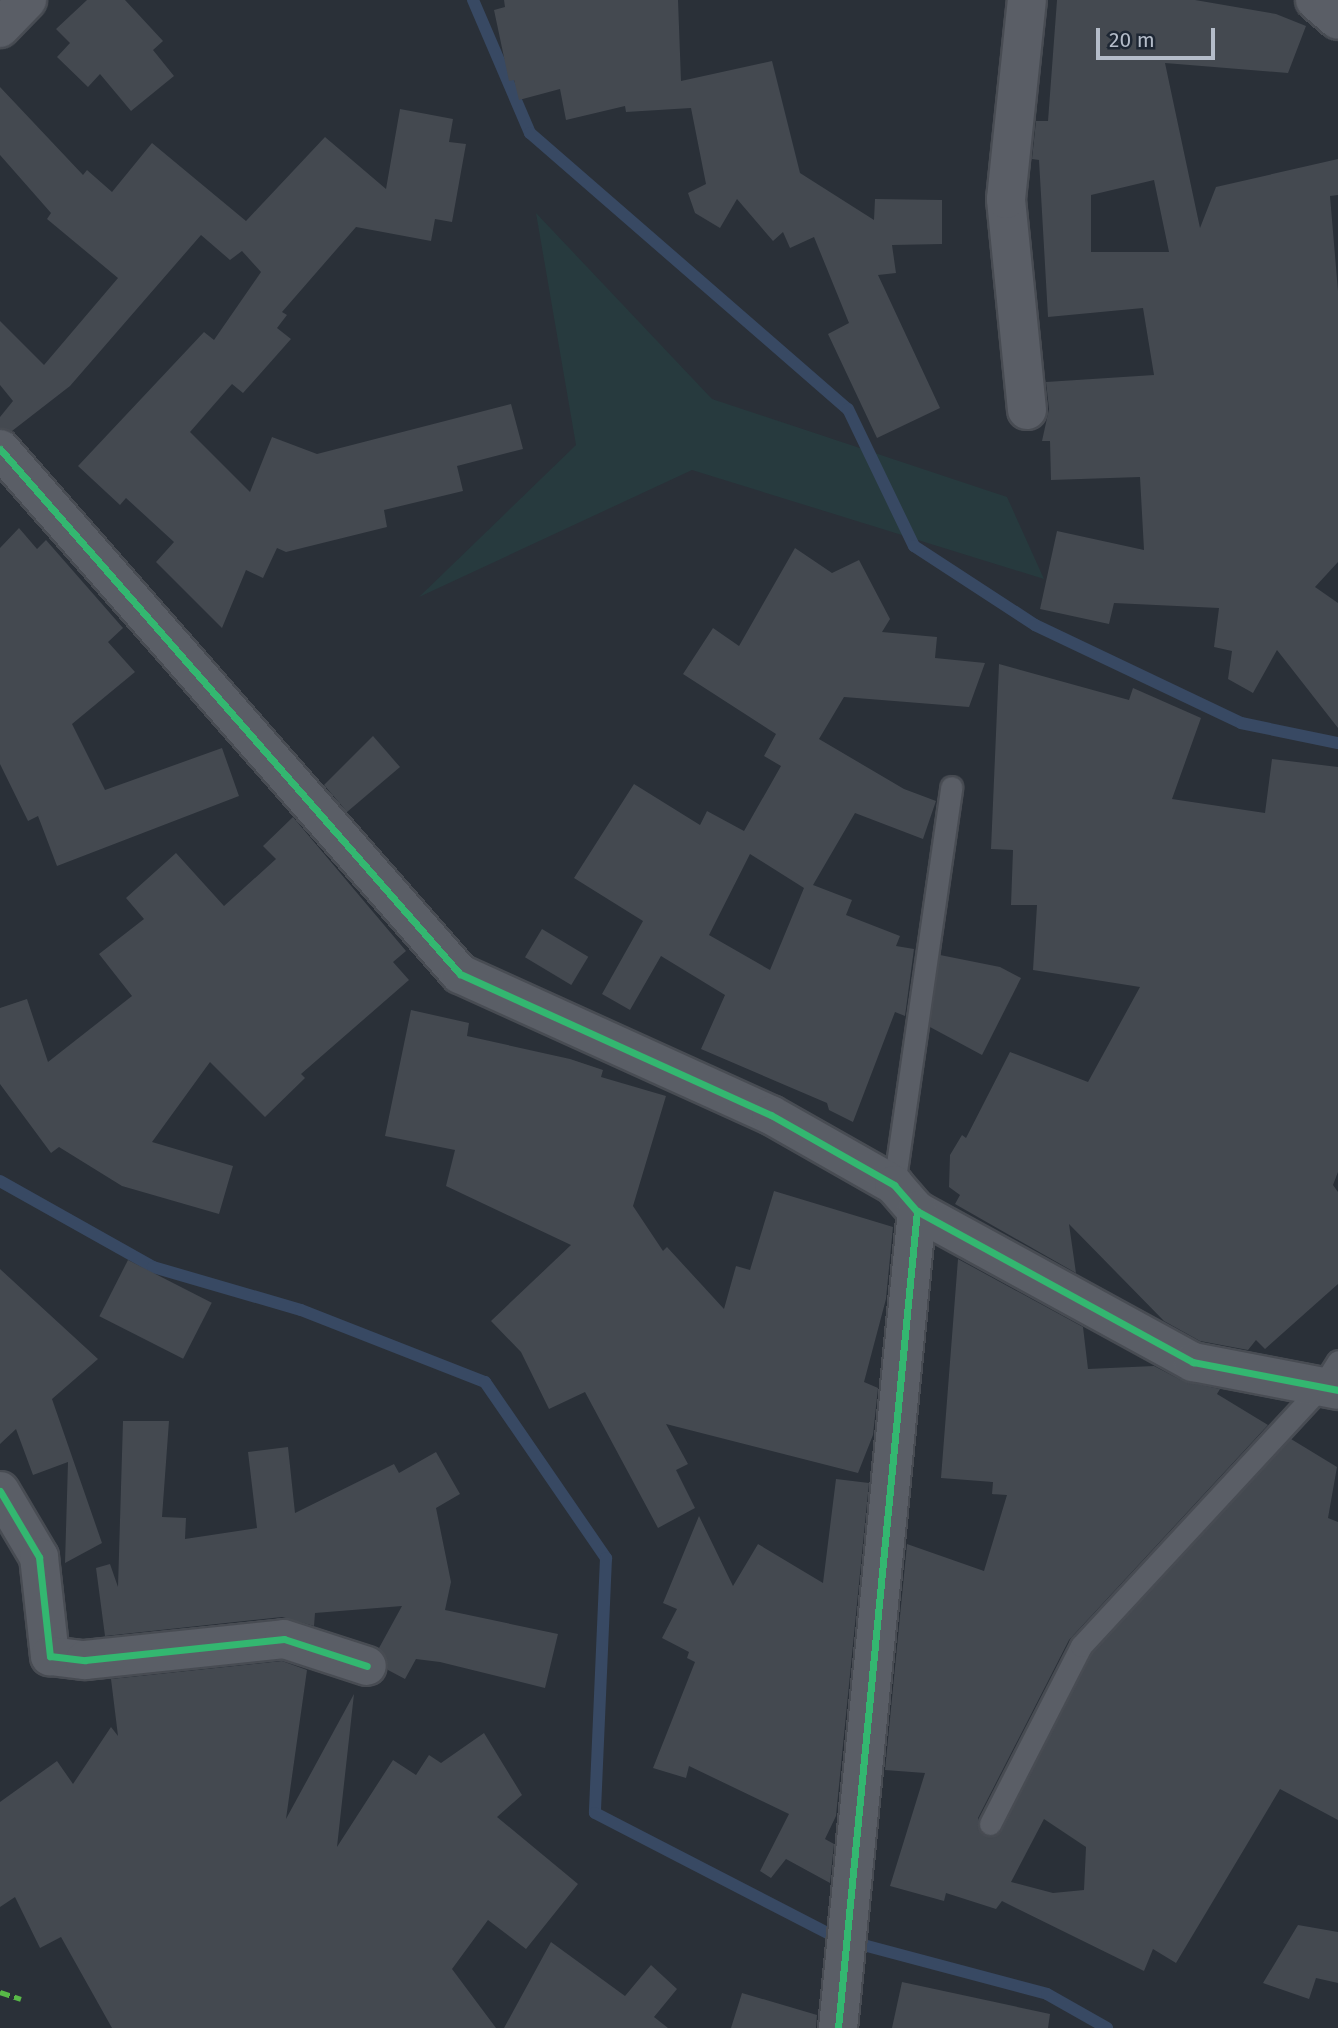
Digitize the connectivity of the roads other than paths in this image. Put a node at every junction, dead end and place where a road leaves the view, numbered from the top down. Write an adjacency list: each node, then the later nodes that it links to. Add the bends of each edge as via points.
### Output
1 (27, 0): 5 (street)
2 (1027, 0): 6 (street, via 1006,198)
3 (1315, 0): 4 (street)
4 (1338, 20)
5 (0, 28)
6 (1027, 410)
7 (0, 449): 9 (street, via 460,974 771,1115)
8 (951, 787): 9 (lane)
9 (906, 1198): 10 (street, via 1193,1362); 14 (street)
10 (1333, 1379): 13 (lane, via 1082,1646)
11 (0, 1492): 12 (street, via 39,1557 50,1656 85,1660 284,1639)
12 (367, 1666)
13 (990, 1824)
14 (838, 2028)

